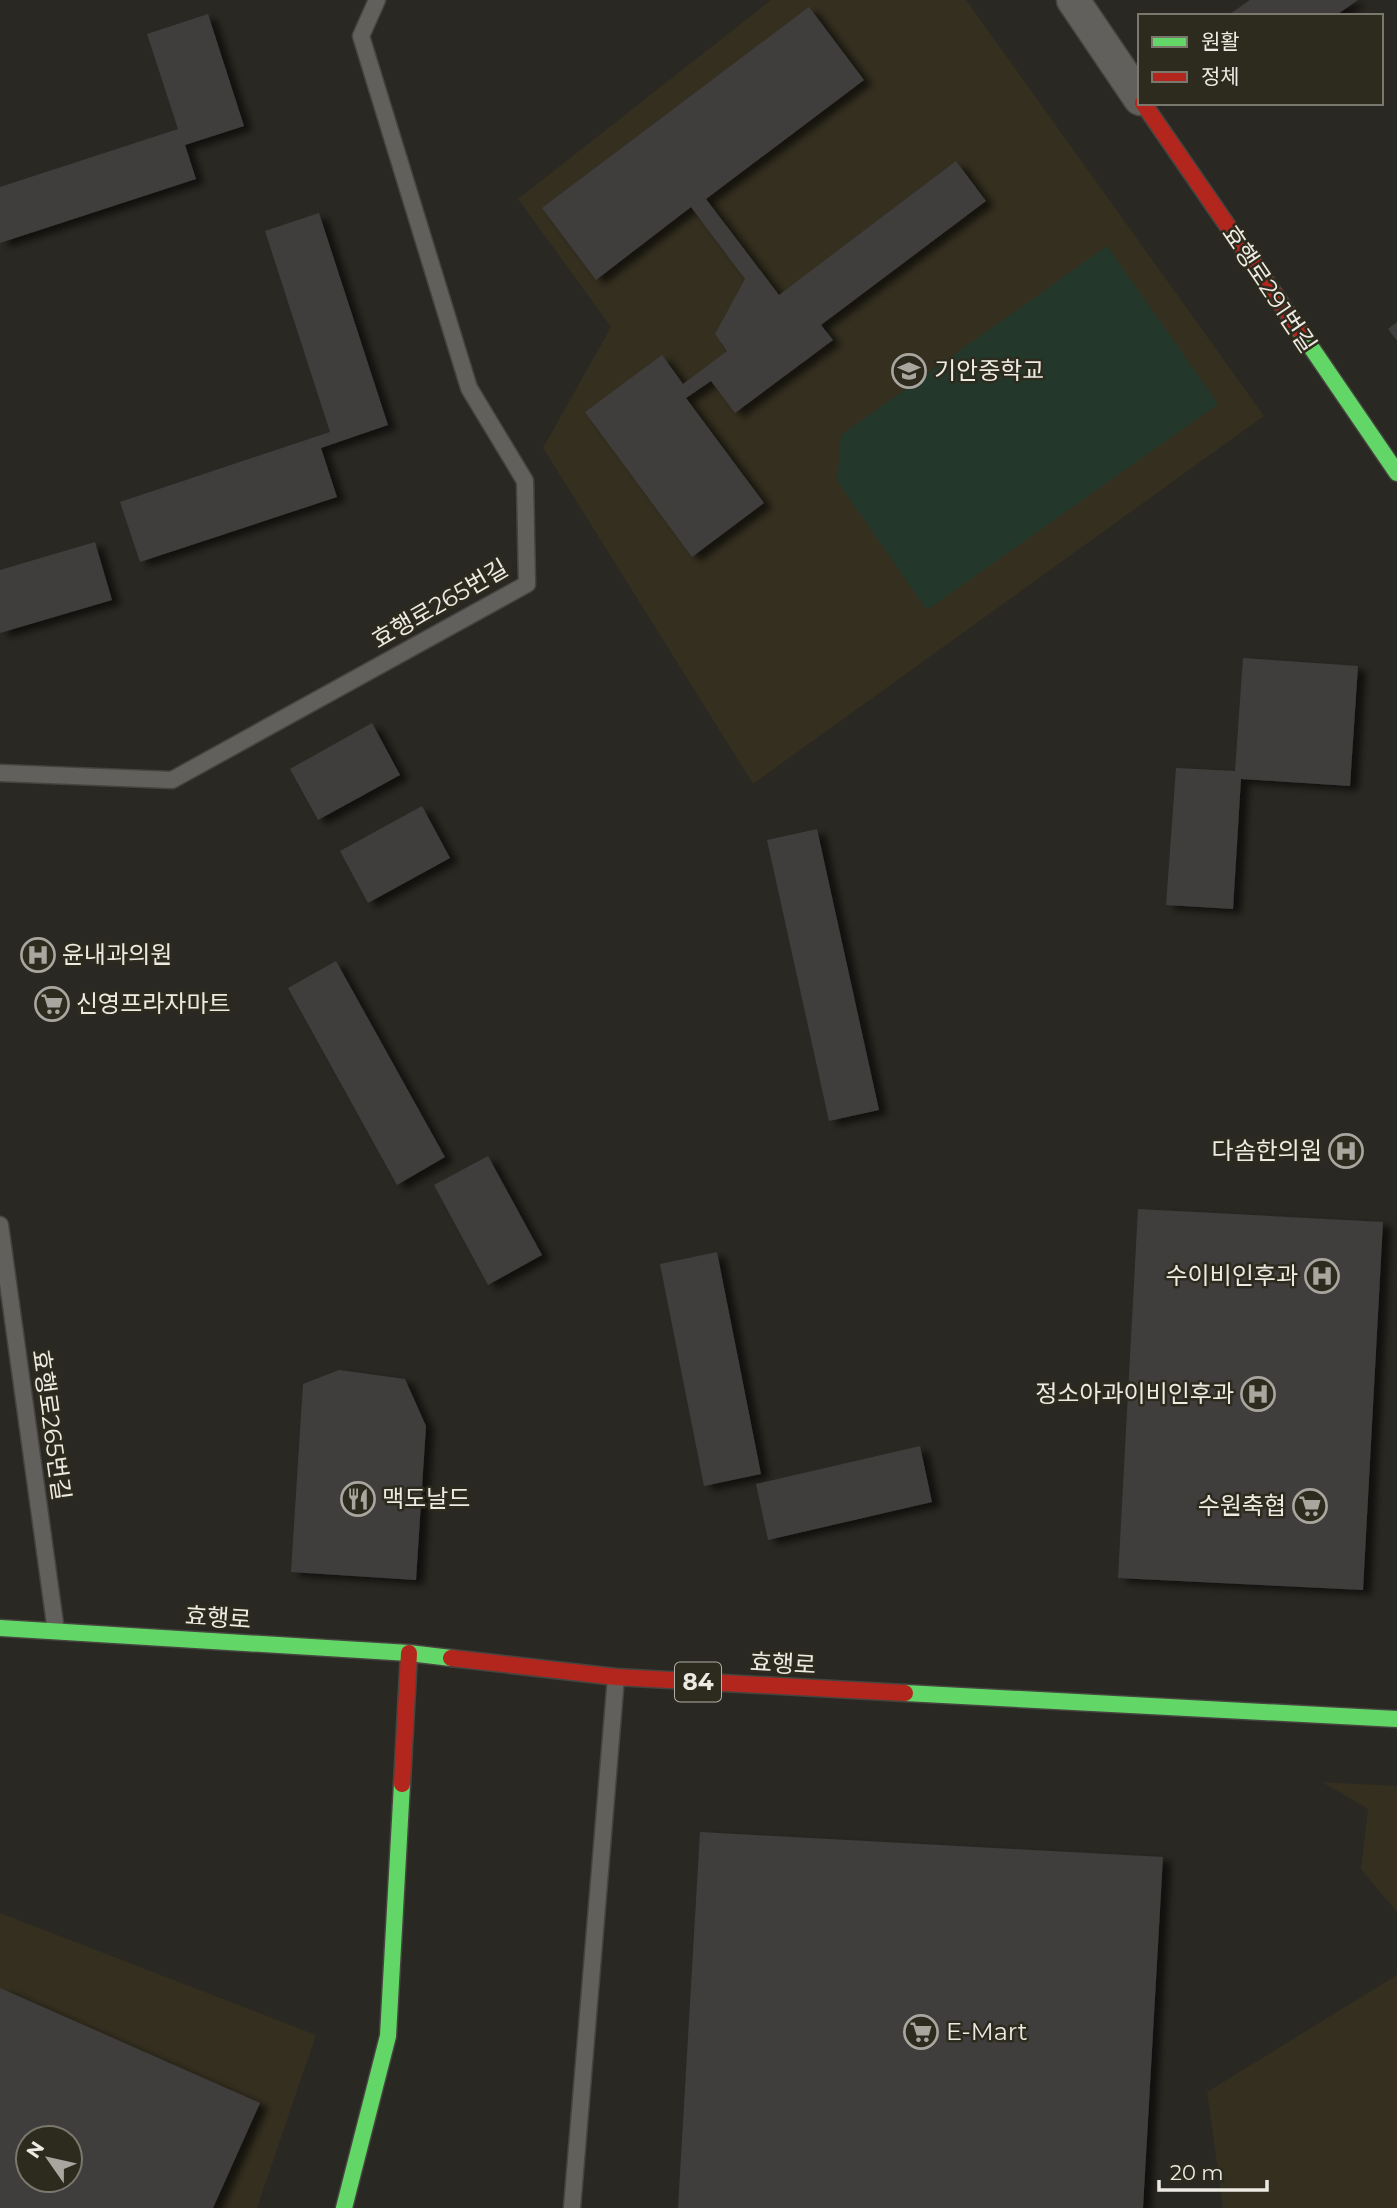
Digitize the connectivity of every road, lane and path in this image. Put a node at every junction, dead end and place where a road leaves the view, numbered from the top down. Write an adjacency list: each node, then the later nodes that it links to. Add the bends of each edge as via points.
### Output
1 (377, 0): 8 (lane, 효행로265번길, via 361,36 469,388 526,481 527,584 172,780)
2 (1073, 0): 3 (street)
3 (1138, 96)
4 (1144, 105): 6 (main road, 효행로291번길)
5 (1397, 441): 6 (lane)
6 (1380, 452): 7 (main road, 효행로291번길)
7 (1397, 474)
8 (0, 773)
9 (0, 1225): 11 (lane, 효행로265번길)
10 (0, 1628): 11 (main road, 효행로 / 84)
11 (56, 1631): 12 (main road, 효행로 / 84)
12 (409, 1653): 13 (main road, 효행로 / 84); 15 (main road, via 388,2036)
13 (616, 1677): 14 (main road, 효행로 / 84); 16 (lane)
14 (1397, 1719)
15 (344, 2208)
16 (572, 2208)

